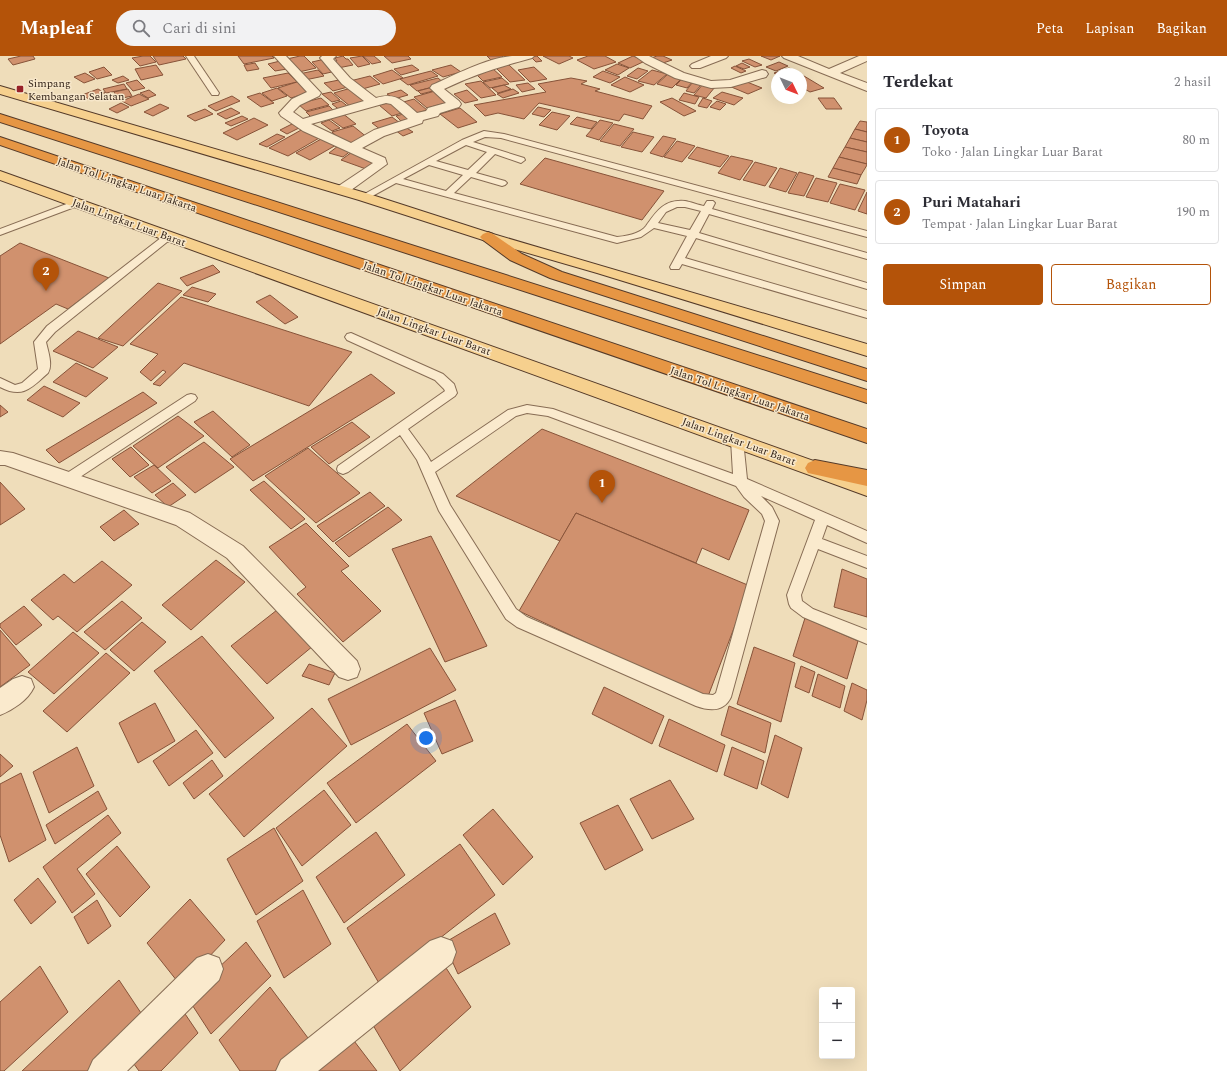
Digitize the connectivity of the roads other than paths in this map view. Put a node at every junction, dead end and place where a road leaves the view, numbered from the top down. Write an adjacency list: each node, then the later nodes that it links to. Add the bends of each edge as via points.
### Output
1 (190, 56): 17 (lane)
2 (280, 56): 15 (street)
3 (330, 56): 14 (street, via 326,58)
4 (528, 56): 10 (street)
5 (641, 56): 12 (street, via 687,78 711,85)
6 (719, 56): 11 (street)
7 (788, 56): 13 (street)
8 (482, 57): 10 (street)
9 (867, 57): 13 (street)
10 (492, 65): 20 (street, via 479,68 436,88 455,104)
11 (696, 66)
12 (762, 74)
13 (829, 74): 16 (street)
14 (342, 76): 15 (street); 19 (street)
15 (308, 85): 21 (street, via 315,93 296,102 285,113)
16 (867, 87)
17 (215, 93)
18 (2, 99): 32 (main road, via 40,102); 51 (highway, Jalan Tol Lingkar Luar Jakarta, via 545,292)
19 (374, 103): 20 (street, via 395,101); 21 (street)
20 (415, 118): 24 (street, via 417,120 378,133)
21 (302, 123): 24 (street)
22 (0, 141): 54 (highway, Jalan Tol Lingkar Luar Jakarta)
23 (465, 142): 25 (lane); 27 (lane); 33 (lane, via 484,134 501,136)
24 (352, 148): 32 (street, via 380,161 380,164)
25 (493, 151): 26 (lane); 28 (lane)
26 (521, 160)
27 (429, 162): 28 (lane); 30 (lane)
28 (468, 174): 31 (lane); 34 (lane)
29 (0, 176): 36 (main road, Jalan Lingkar Luar Barat)
30 (395, 180): 34 (lane); 35 (lane)
31 (502, 183)
32 (342, 190): 35 (main road)
33 (717, 193): 37 (lane); 41 (lane)
34 (448, 194): 38 (lane, via 617,240 630,239)
35 (364, 197): 43 (main road)
36 (77, 203): 39 (lane); 42 (main road, Jalan Lingkar Luar Barat)
37 (706, 210): 38 (lane, via 685,204 673,204 660,211); 40 (lane); 44 (lane)
38 (651, 224): 40 (lane)
39 (0, 232)
40 (693, 234): 45 (lane); 46 (lane, via 677,264)
41 (867, 234)
42 (169, 236): 50 (lane, via 52,329 40,342 44,370 26,386 14,389); 55 (main road, Jalan Lingkar Luar Barat)
43 (488, 237): 48 (main road); 49 (highway, via 516,257 549,273)
44 (867, 256)
45 (867, 286)
46 (867, 316)
47 (351, 338): 53 (lane, via 439,377 450,387 451,393)
48 (867, 350)
49 (867, 375)
50 (0, 382)
51 (867, 397)
52 (191, 398): 60 (lane)
53 (401, 428): 58 (lane); 59 (lane)
54 (867, 436)
55 (737, 440): 57 (main road, Jalan Lingkar Luar Barat); 62 (lane)
56 (0, 458): 60 (street)
57 (815, 468): 61 (highway); 63 (main road, Jalan Lingkar Luar Barat)
58 (343, 469)
59 (429, 470): 62 (lane, via 512,413 527,408 549,412); 62 (lane, via 444,507 511,614 522,622 702,702 715,703 723,697 772,521 771,515)
60 (69, 478): 69 (street, via 184,519 235,552)
61 (867, 478)
62 (741, 482): 64 (lane)
63 (867, 488)
64 (823, 518): 65 (lane); 66 (lane)
65 (867, 537)
66 (814, 542): 67 (lane); 68 (lane, via 794,595 796,604 808,613)
67 (867, 562)
68 (867, 637)
69 (348, 669)
70 (22, 687): 71 (street)
71 (0, 703)
72 (441, 952): 75 (street)
73 (208, 969): 74 (street)
74 (104, 1071)
75 (292, 1071)

